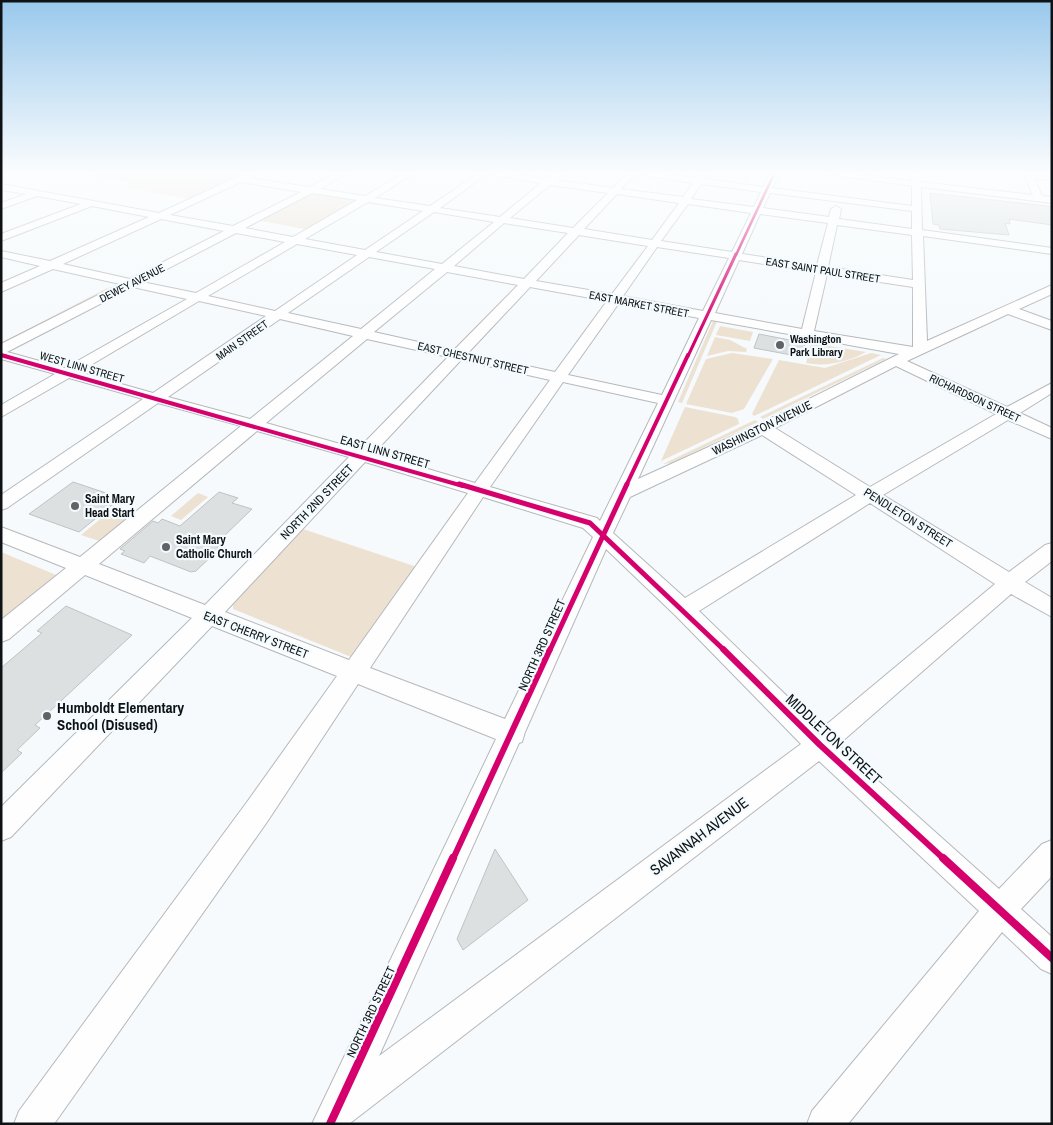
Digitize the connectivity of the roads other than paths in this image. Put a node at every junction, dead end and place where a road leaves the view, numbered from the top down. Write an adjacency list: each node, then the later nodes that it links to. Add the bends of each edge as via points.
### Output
1 (31, 226): 20 (street)
2 (136, 226): 27 (street)
3 (213, 226): 16 (street, EAST MARKET STREET)
4 (224, 226): 16 (street, DEWEY AVENUE)
5 (239, 226): 17 (street, DEWEY AVENUE)
6 (318, 226): 21 (street)
7 (407, 226): 25 (street, MAIN STREET)
8 (495, 226): 28 (street)
9 (543, 226): 18 (street, EAST SAINT PAUL STREET)
10 (581, 226): 18 (street, NORTH 2ND STREET)
11 (667, 226): 22 (street)
12 (748, 226): 26 (street, NORTH 3RD STREET)
13 (832, 226): 29 (street)
14 (874, 226): 19 (street)
15 (916, 226): 19 (street)
16 (221, 228): 17 (street, EAST MARKET STREET); 30 (street, DEWEY AVENUE)
17 (233, 230): 21 (street, EAST MARKET STREET); 31 (street, DEWEY AVENUE)
18 (576, 232): 22 (street, EAST SAINT PAUL STREET); 32 (street, NORTH 2ND STREET)
19 (916, 232): 23 (street); 33 (street)
20 (1, 238)
21 (292, 241): 25 (street, EAST MARKET STREET); 36 (street)
22 (655, 244): 26 (street, EAST SAINT PAUL STREET); 37 (street)
23 (1052, 251)
24 (1, 254): 27 (street, EAST CHESTNUT STREET)
25 (365, 255): 28 (street, EAST MARKET STREET); 39 (street, MAIN STREET)
26 (735, 256): 29 (street, EAST SAINT PAUL STREET); 40 (street, NORTH 3RD STREET)
27 (52, 265): 30 (street, EAST CHESTNUT STREET); 34 (street)
28 (444, 269): 32 (street, EAST MARKET STREET); 42 (street)
29 (821, 270): 33 (street, EAST SAINT PAUL STREET); 43 (street)
30 (118, 280): 31 (street, EAST CHESTNUT STREET); 44 (street, DEWEY AVENUE)
31 (131, 283): 36 (street, EAST CHESTNUT STREET); 45 (street, DEWEY AVENUE)
32 (526, 283): 37 (street, EAST MARKET STREET); 48 (street, NORTH 2ND STREET)
33 (918, 284): 46 (street)
34 (1, 288)
35 (1052, 289): 38 (street)
36 (197, 298): 39 (street, EAST CHESTNUT STREET); 50 (street)
37 (616, 300): 40 (street, EAST MARKET STREET); 51 (street)
38 (1008, 309): 41 (street); 46 (street)
39 (278, 314): 42 (street, EAST CHESTNUT STREET); 53 (street, MAIN STREET)
40 (708, 317): 43 (street, EAST MARKET STREET); 54 (street, NORTH 3RD STREET)
41 (1052, 326)
42 (365, 334): 48 (street, EAST CHESTNUT STREET); 57 (street)
43 (807, 334): 46 (street, EAST MARKET STREET)
44 (1, 339)
45 (1, 350)
46 (917, 351): 49 (street, WASHINGTON AVENUE)
47 (1, 355): 50 (street, WEST LINN STREET)
48 (458, 355): 51 (street, EAST CHESTNUT STREET); 60 (street, NORTH 2ND STREET)
49 (898, 362): 56 (street, RICHARDSON STREET); 58 (street, WASHINGTON AVENUE)
50 (67, 373): 53 (street, WEST LINN STREET); 55 (street)
51 (560, 378): 54 (street, EAST CHESTNUT STREET); 61 (street)
52 (1052, 387): 56 (street)
53 (157, 398): 57 (street, EAST LINN STREET); 64 (street, MAIN STREET)
54 (667, 401): 62 (street, NORTH 3RD STREET)
55 (1, 412)
56 (1009, 414): 59 (street, RICHARDSON STREET); 63 (street)
57 (254, 425): 60 (street, EAST LINN STREET); 68 (street)
58 (763, 428): 62 (street, WASHINGTON AVENUE); 63 (street, PENDLETON STREET)
59 (1052, 434)
60 (362, 456): 61 (street, EAST LINN STREET); 72 (street, NORTH 2ND STREET)
61 (479, 490): 66 (street, EAST LINN STREET, via 590,523); 74 (street)
62 (624, 493): 66 (street, NORTH 3RD STREET)
63 (871, 494): 69 (street, PENDLETON STREET); 71 (street)
64 (1, 504)
65 (1, 534): 68 (street, EAST CHERRY STREET)
66 (604, 534): 71 (street, MIDDLETON STREET); 75 (street, NORTH 3RD STREET)
67 (1052, 550): 69 (street, SAVANNAH AVENUE)
68 (83, 566): 72 (street, EAST CHERRY STREET); 73 (street)
69 (1010, 583): 70 (street, PENDLETON STREET); 76 (street, SAVANNAH AVENUE)
70 (1052, 609)
71 (684, 610): 76 (street, MIDDLETON STREET)
72 (207, 616): 74 (street, EAST CHERRY STREET); 77 (street, NORTH 2ND STREET)
73 (1, 633)
74 (354, 673): 75 (street, EAST CHERRY STREET); 82 (street)
75 (512, 734): 81 (street, NORTH 3RD STREET)
76 (820, 745): 79 (street, MIDDLETON STREET); 81 (street, SAVANNAH AVENUE)
77 (1, 827)
78 (1052, 854): 79 (street)
79 (1001, 909): 80 (street, MIDDLETON STREET); 83 (street)
80 (1052, 958)
81 (333, 1116)
82 (32, 1124)
83 (825, 1124)

